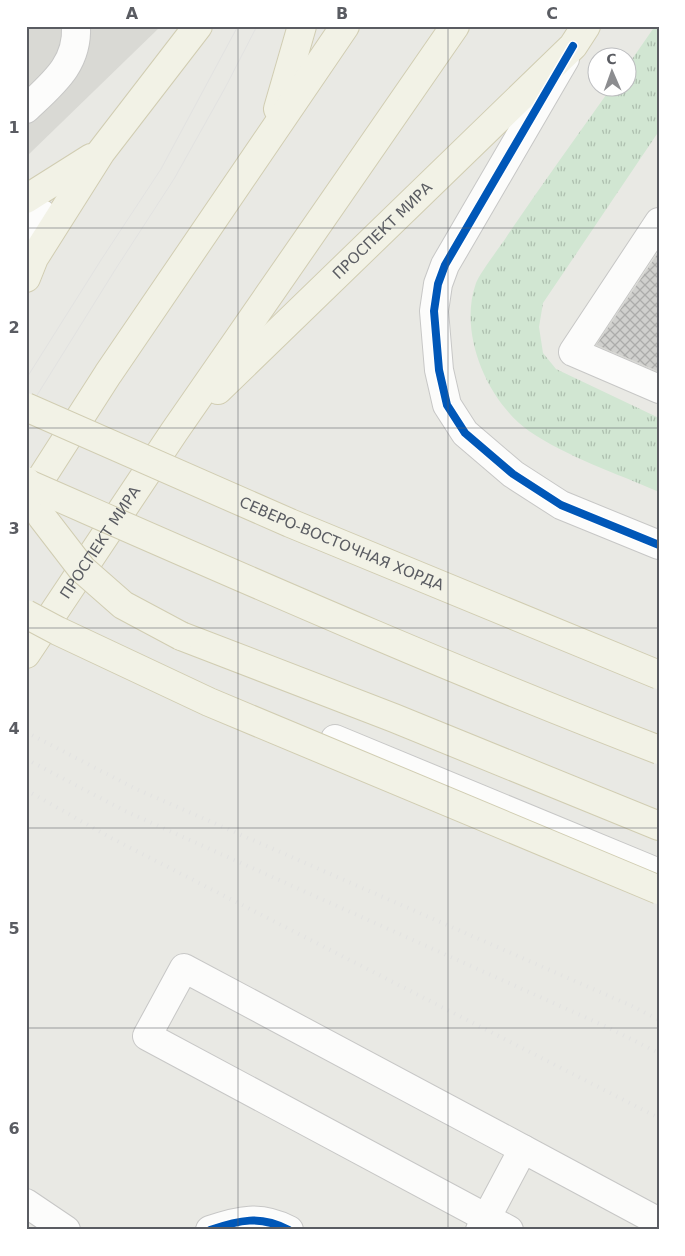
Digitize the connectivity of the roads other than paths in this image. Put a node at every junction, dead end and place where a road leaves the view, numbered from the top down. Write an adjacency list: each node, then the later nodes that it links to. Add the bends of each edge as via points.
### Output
1 (76, 26): 7 (street, via 77,39 72,58 56,80)
2 (198, 26): 9 (main road)
3 (302, 26): 8 (main road)
4 (345, 26): 8 (main road)
5 (456, 26): 15 (main road, ПРОСПЕКТ МИРА)
6 (580, 36): 15 (main road, ПРОСПЕКТ МИРА); 18 (street, via 445,265 434,311 439,370 447,404 465,433 512,474 561,505)
7 (26, 109)
8 (269, 137): 17 (main road, via 108,374)
9 (100, 152): 10 (main road, via 48,187); 12 (main road, via 34,258)
10 (31, 214)
11 (659, 222): 13 (street, via 573,352)
12 (26, 278)
13 (659, 389)
14 (26, 407): 21 (main road, СЕВЕРО-ВОСТОЧНАЯ ХОРДА, bridge, via 290,523)
15 (174, 432): 20 (main road, ПРОСПЕКТ МИРА)
16 (26, 482): 23 (main road, bridge, via 293,599); 24 (main road, bridge, via 42,517 82,569 123,605 181,636)
17 (26, 502)
18 (659, 545)
19 (26, 614): 26 (main road, bridge, via 209,702)
20 (26, 654)
21 (659, 675)
22 (335, 740): 25 (street)
23 (659, 750)
24 (659, 826)
25 (659, 873)
26 (659, 890)
27 (523, 1149): 29 (street); 30 (street); 30 (street, via 184,968 147,1036)
28 (35, 1216): 31 (street)
29 (659, 1222)
30 (492, 1226)
31 (66, 1230)
32 (210, 1230): 33 (street, via 233,1222 256,1220)
33 (289, 1230)

